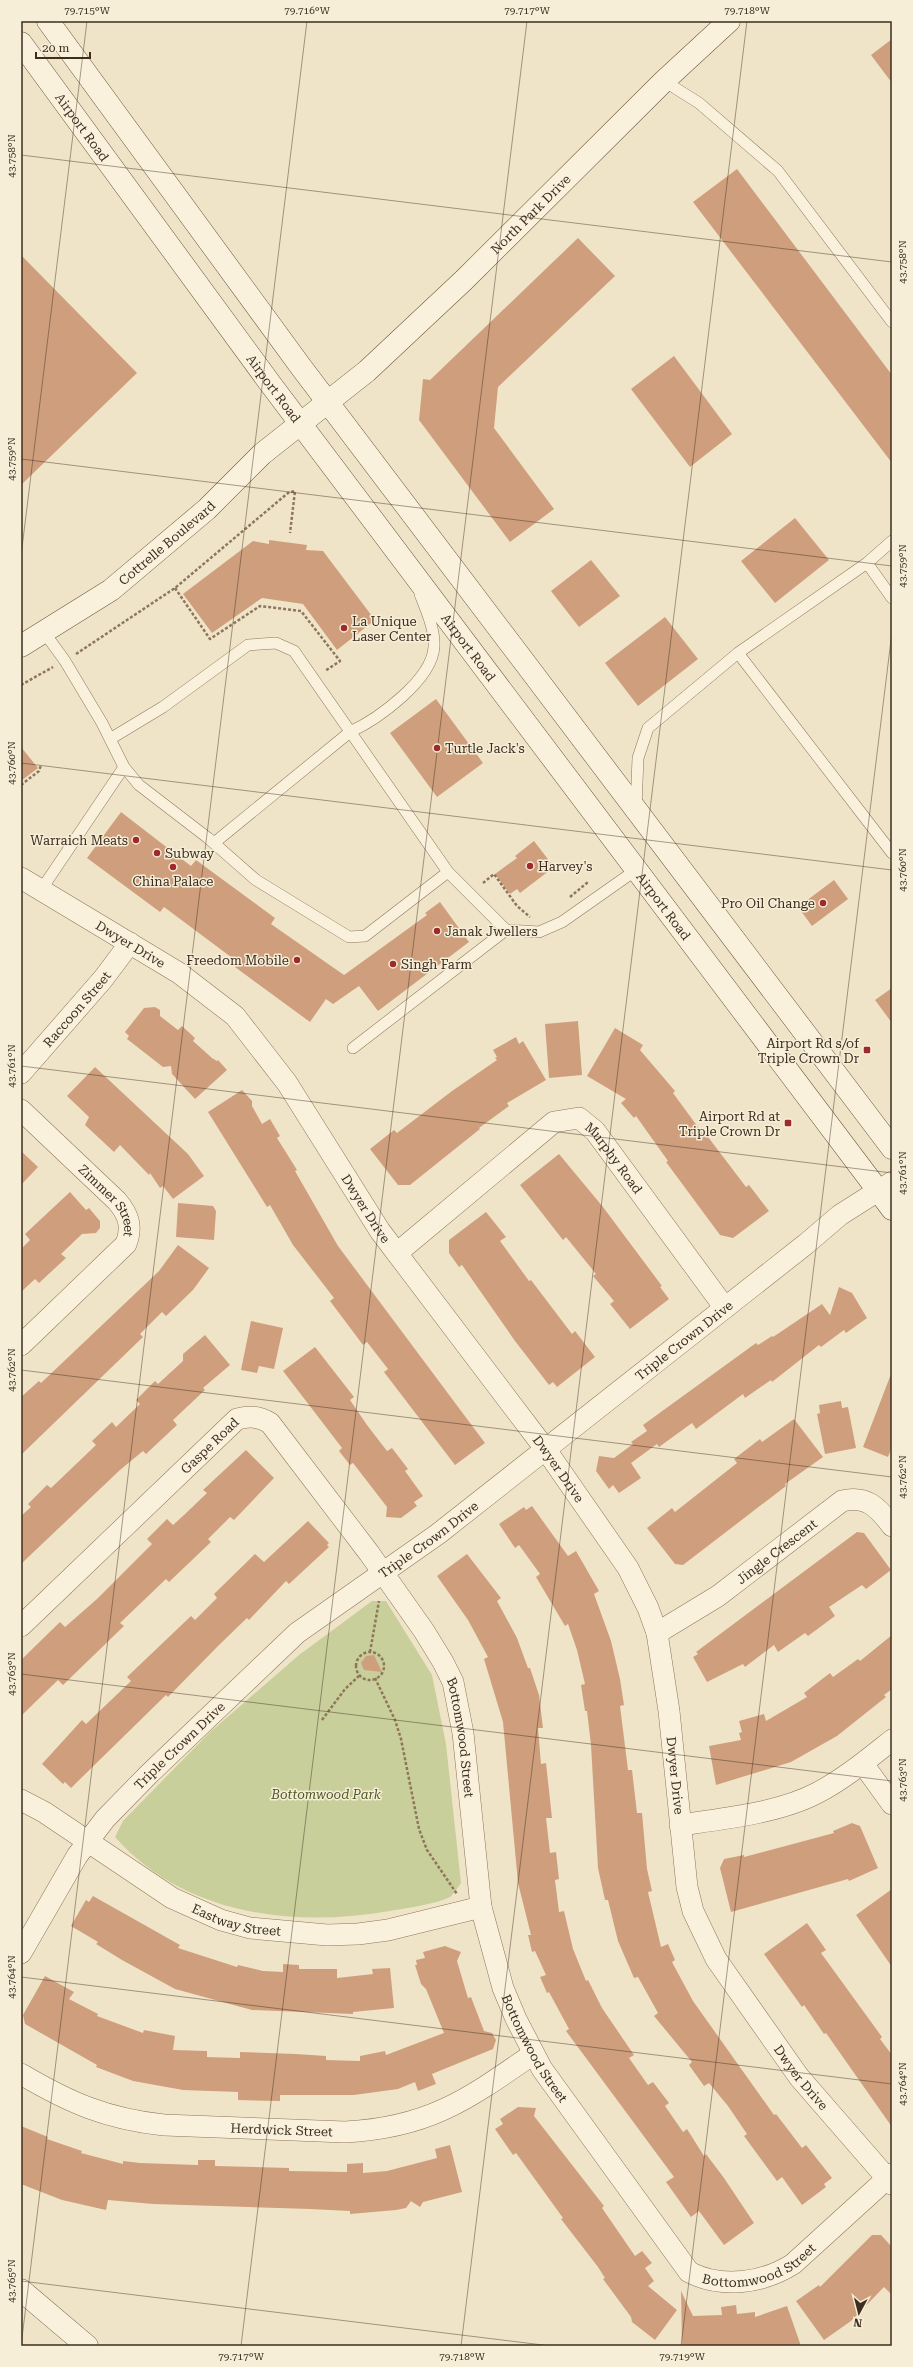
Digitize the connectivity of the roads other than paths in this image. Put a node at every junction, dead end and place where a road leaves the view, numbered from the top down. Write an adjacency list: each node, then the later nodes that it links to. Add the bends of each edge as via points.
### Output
1 (48, 21): 6 (main road)
2 (729, 21): 4 (main road, North Park Drive)
3 (21, 44): 7 (main road, Airport Road)
4 (664, 81): 5 (lane, via 699,103 778,171); 6 (main road, North Park Drive, via 464,280 367,371)
5 (892, 322)
6 (328, 402): 7 (main road, North Park Drive); 18 (main road)
7 (300, 424): 10 (main road, Airport Road); 12 (main road, Cottrelle Boulevard, via 262,454 207,509 111,590)
8 (892, 541): 9 (lane)
9 (866, 563): 11 (lane); 14 (lane)
10 (411, 571): 15 (lane, via 431,622 434,646 432,658 425,674 413,688 364,726); 21 (main road, Airport Road)
11 (892, 598)
12 (44, 632): 13 (main road, Cottrelle Boulevard); 16 (lane, via 65,661)
13 (21, 646)
14 (738, 653): 18 (lane, via 648,728 638,758); 20 (lane)
15 (350, 732): 16 (lane, via 294,650 276,642 248,645 163,707); 19 (lane); 22 (lane)
16 (110, 739): 17 (lane)
17 (124, 767): 19 (lane, via 139,785); 24 (lane)
18 (636, 809): 30 (main road)
19 (214, 843): 22 (lane, via 256,880 349,937 365,936)
20 (892, 852)
21 (636, 870): 25 (lane, via 562,922 539,932); 31 (main road, Airport Road)
22 (448, 872): 25 (lane)
23 (21, 878): 24 (street, Dwyer Drive)
24 (41, 890): 26 (street, Dwyer Drive)
25 (506, 930): 27 (lane)
26 (130, 943): 28 (street, Raccoon Street, via 103,979); 33 (street, Dwyer Drive, via 179,973 235,1016 288,1083 380,1231)
27 (353, 1048)
28 (21, 1073)
29 (21, 1110): 35 (street, Zimmer Street, via 117,1201 127,1214 130,1227 126,1244)
30 (892, 1148)
31 (885, 1186): 32 (main road, Airport Road); 34 (street, Triple Crown Drive, via 840,1214)
32 (892, 1209)
33 (397, 1253): 34 (street, Murphy Road, via 554,1122 579,1118 596,1130); 36 (street, Dwyer Drive)
34 (725, 1308): 36 (street, Triple Crown Drive)
35 (21, 1345)
36 (546, 1450): 38 (street, Triple Crown Drive); 40 (street, Dwyer Drive, via 628,1568)
37 (892, 1526): 40 (street, Jingle Crescent, via 873,1503 853,1498 842,1501 718,1596)
38 (383, 1574): 39 (street, Gaspe Road, via 277,1431 262,1418 250,1416 237,1419 225,1430); 46 (street, Triple Crown Drive, via 297,1632 148,1774 110,1813); 47 (street, Bottomwood Street, via 424,1631 453,1682 463,1733)
39 (21, 1626)
40 (658, 1633): 45 (street, Dwyer Drive, via 669,1711)
41 (892, 1740): 42 (street)
42 (863, 1764): 44 (street); 45 (street, via 815,1794 790,1803 750,1814)
43 (21, 1800): 46 (street, Eastway Street)
44 (892, 1804)
45 (680, 1825): 51 (street, Dwyer Drive, via 687,1887 693,1911 716,1959 799,2077)
46 (88, 1841): 47 (street, Eastway Street, via 172,1898 221,1920 250,1928 320,1935 358,1934 388,1930); 48 (street, Triple Crown Drive)
47 (481, 1907): 49 (street, Bottomwood Street, via 503,1988)
48 (21, 1953)
49 (533, 2054): 50 (street, Herdwick Street, via 482,2090 431,2116 393,2127 345,2132 135,2122 78,2105); 51 (street, Bottomwood Street, via 689,2272 704,2280 723,2283 762,2279 780,2272 793,2264)
50 (21, 2074)
51 (890, 2179)
52 (21, 2290): 53 (main road)
53 (87, 2346)

